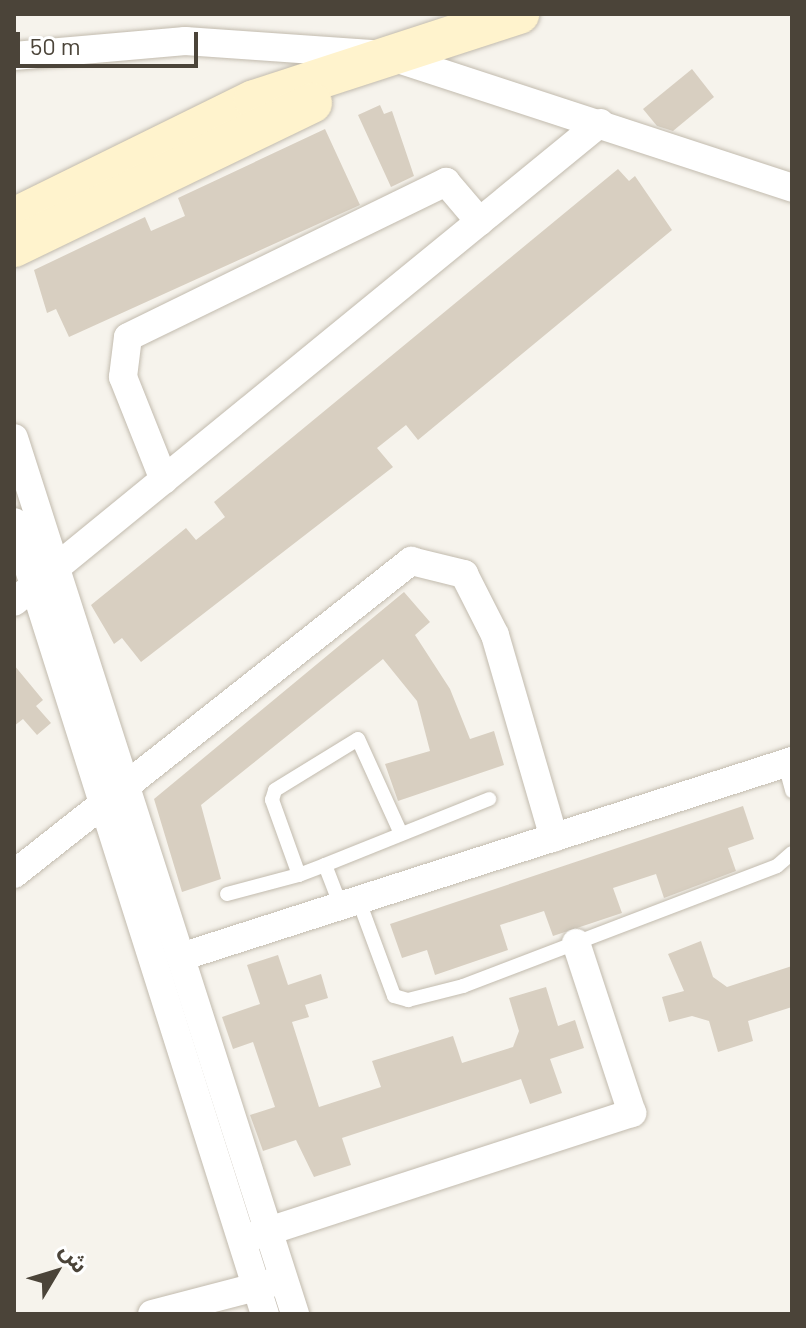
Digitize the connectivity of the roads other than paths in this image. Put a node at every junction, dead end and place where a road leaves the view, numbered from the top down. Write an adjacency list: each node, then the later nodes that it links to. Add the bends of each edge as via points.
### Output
1 (519, 14): 2 (street)
2 (386, 55): 3 (street, via 185,41); 4 (street); 6 (street, via 217,116); 8 (street, via 312,104)
3 (14, 56)
4 (600, 123): 5 (street); 7 (street)
5 (792, 188)
6 (14, 218)
7 (480, 222): 10 (street); 10 (street, via 446,182 128,337 123,377)
8 (14, 247)
9 (14, 438): 12 (street)
10 (164, 480): 12 (street)
11 (14, 522): 12 (street)
12 (35, 586): 14 (street); 17 (street)
13 (788, 762): 15 (lane); 19 (street)
14 (127, 787): 17 (street); 19 (street, via 411,561 441,563 464,574 495,635); 27 (street)
15 (792, 791)
16 (489, 799): 18 (lane)
17 (103, 806): 22 (street); 28 (street)
18 (401, 834): 21 (lane); 23 (lane, via 371,755 358,739 275,790 272,800)
19 (554, 838): 25 (street)
20 (792, 853): 26 (lane, via 777,866)
21 (325, 865): 23 (lane); 25 (lane)
22 (14, 874)
23 (299, 875): 24 (lane)
24 (227, 894)
25 (351, 907): 26 (lane, via 394,996 408,1000); 27 (street)
26 (576, 943): 28 (street, via 632,1113)
27 (184, 956): 28 (street)
28 (254, 1236): 29 (street); 30 (street)
29 (283, 1279): 30 (street); 31 (street)
30 (255, 1287): 32 (street); 33 (street)
31 (287, 1312)
32 (152, 1314)
33 (265, 1314)

